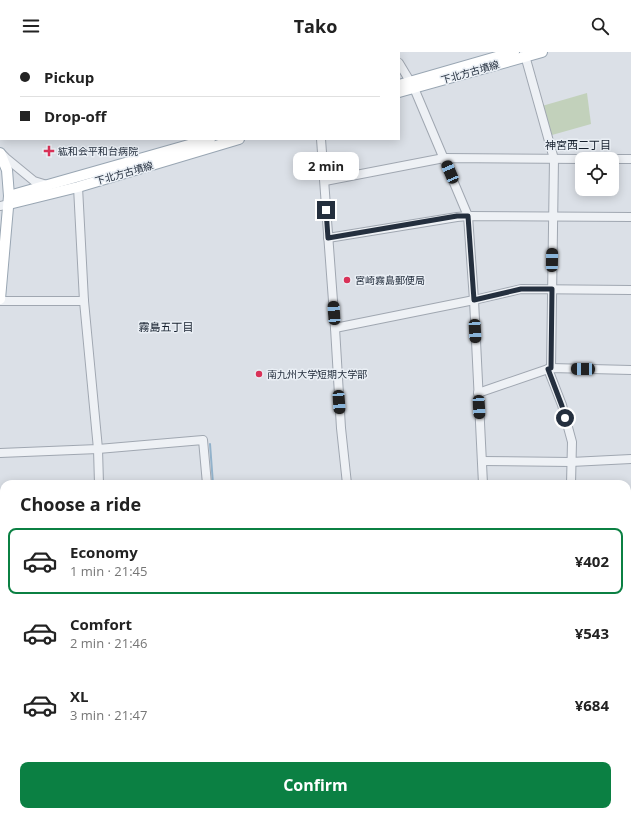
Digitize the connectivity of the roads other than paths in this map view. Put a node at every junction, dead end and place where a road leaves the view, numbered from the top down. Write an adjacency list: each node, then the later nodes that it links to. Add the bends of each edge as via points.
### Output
1 (514, 52): 6 (main road, 下北方古墳線)
2 (542, 52): 3 (main road, 下北方古墳線)
3 (524, 54): 6 (main road, 下北方古墳線); 13 (street)
4 (400, 65): 6 (street)
5 (400, 85): 6 (main road, 下北方古墳線)
6 (412, 85): 7 (main road, 下北方古墳線); 12 (street)
7 (400, 91)
8 (207, 140): 18 (main road, 下北方古墳線)
9 (236, 140): 19 (main road, 下北方古墳線)
10 (321, 140): 17 (street)
11 (0, 152): 18 (street, via 34,181); 20 (main road, via 7,170)
12 (444, 158): 13 (street); 17 (street); 21 (street)
13 (554, 159): 14 (street); 22 (street)
14 (575, 159)
15 (619, 159): 16 (street)
16 (631, 159)
17 (325, 181): 24 (street)
18 (48, 186): 20 (main road, 下北方古墳線)
19 (78, 187): 20 (main road, 下北方古墳線); 29 (street)
20 (5, 201): 27 (main road)
21 (468, 216): 22 (street); 24 (street); 28 (street)
22 (553, 216): 23 (street); 25 (street)
23 (631, 218)
24 (328, 238): 30 (street)
25 (552, 289): 26 (street); 28 (street, via 521,289); 31 (street)
26 (631, 290)
27 (0, 300): 29 (street)
28 (474, 300): 30 (street); 33 (street)
29 (84, 301): 34 (street)
30 (335, 328): 41 (street)
31 (550, 369): 32 (street); 33 (street); 38 (street, via 572,442)
32 (631, 370)
33 (478, 393): 37 (street)
34 (98, 449): 35 (street); 39 (street); 40 (street, via 204,440)
35 (0, 453)
36 (631, 459): 38 (street)
37 (482, 461): 38 (street); 42 (street)
38 (571, 462): 43 (street)
39 (99, 480)
40 (207, 480)
41 (347, 480)
42 (483, 480)
43 (571, 480)

